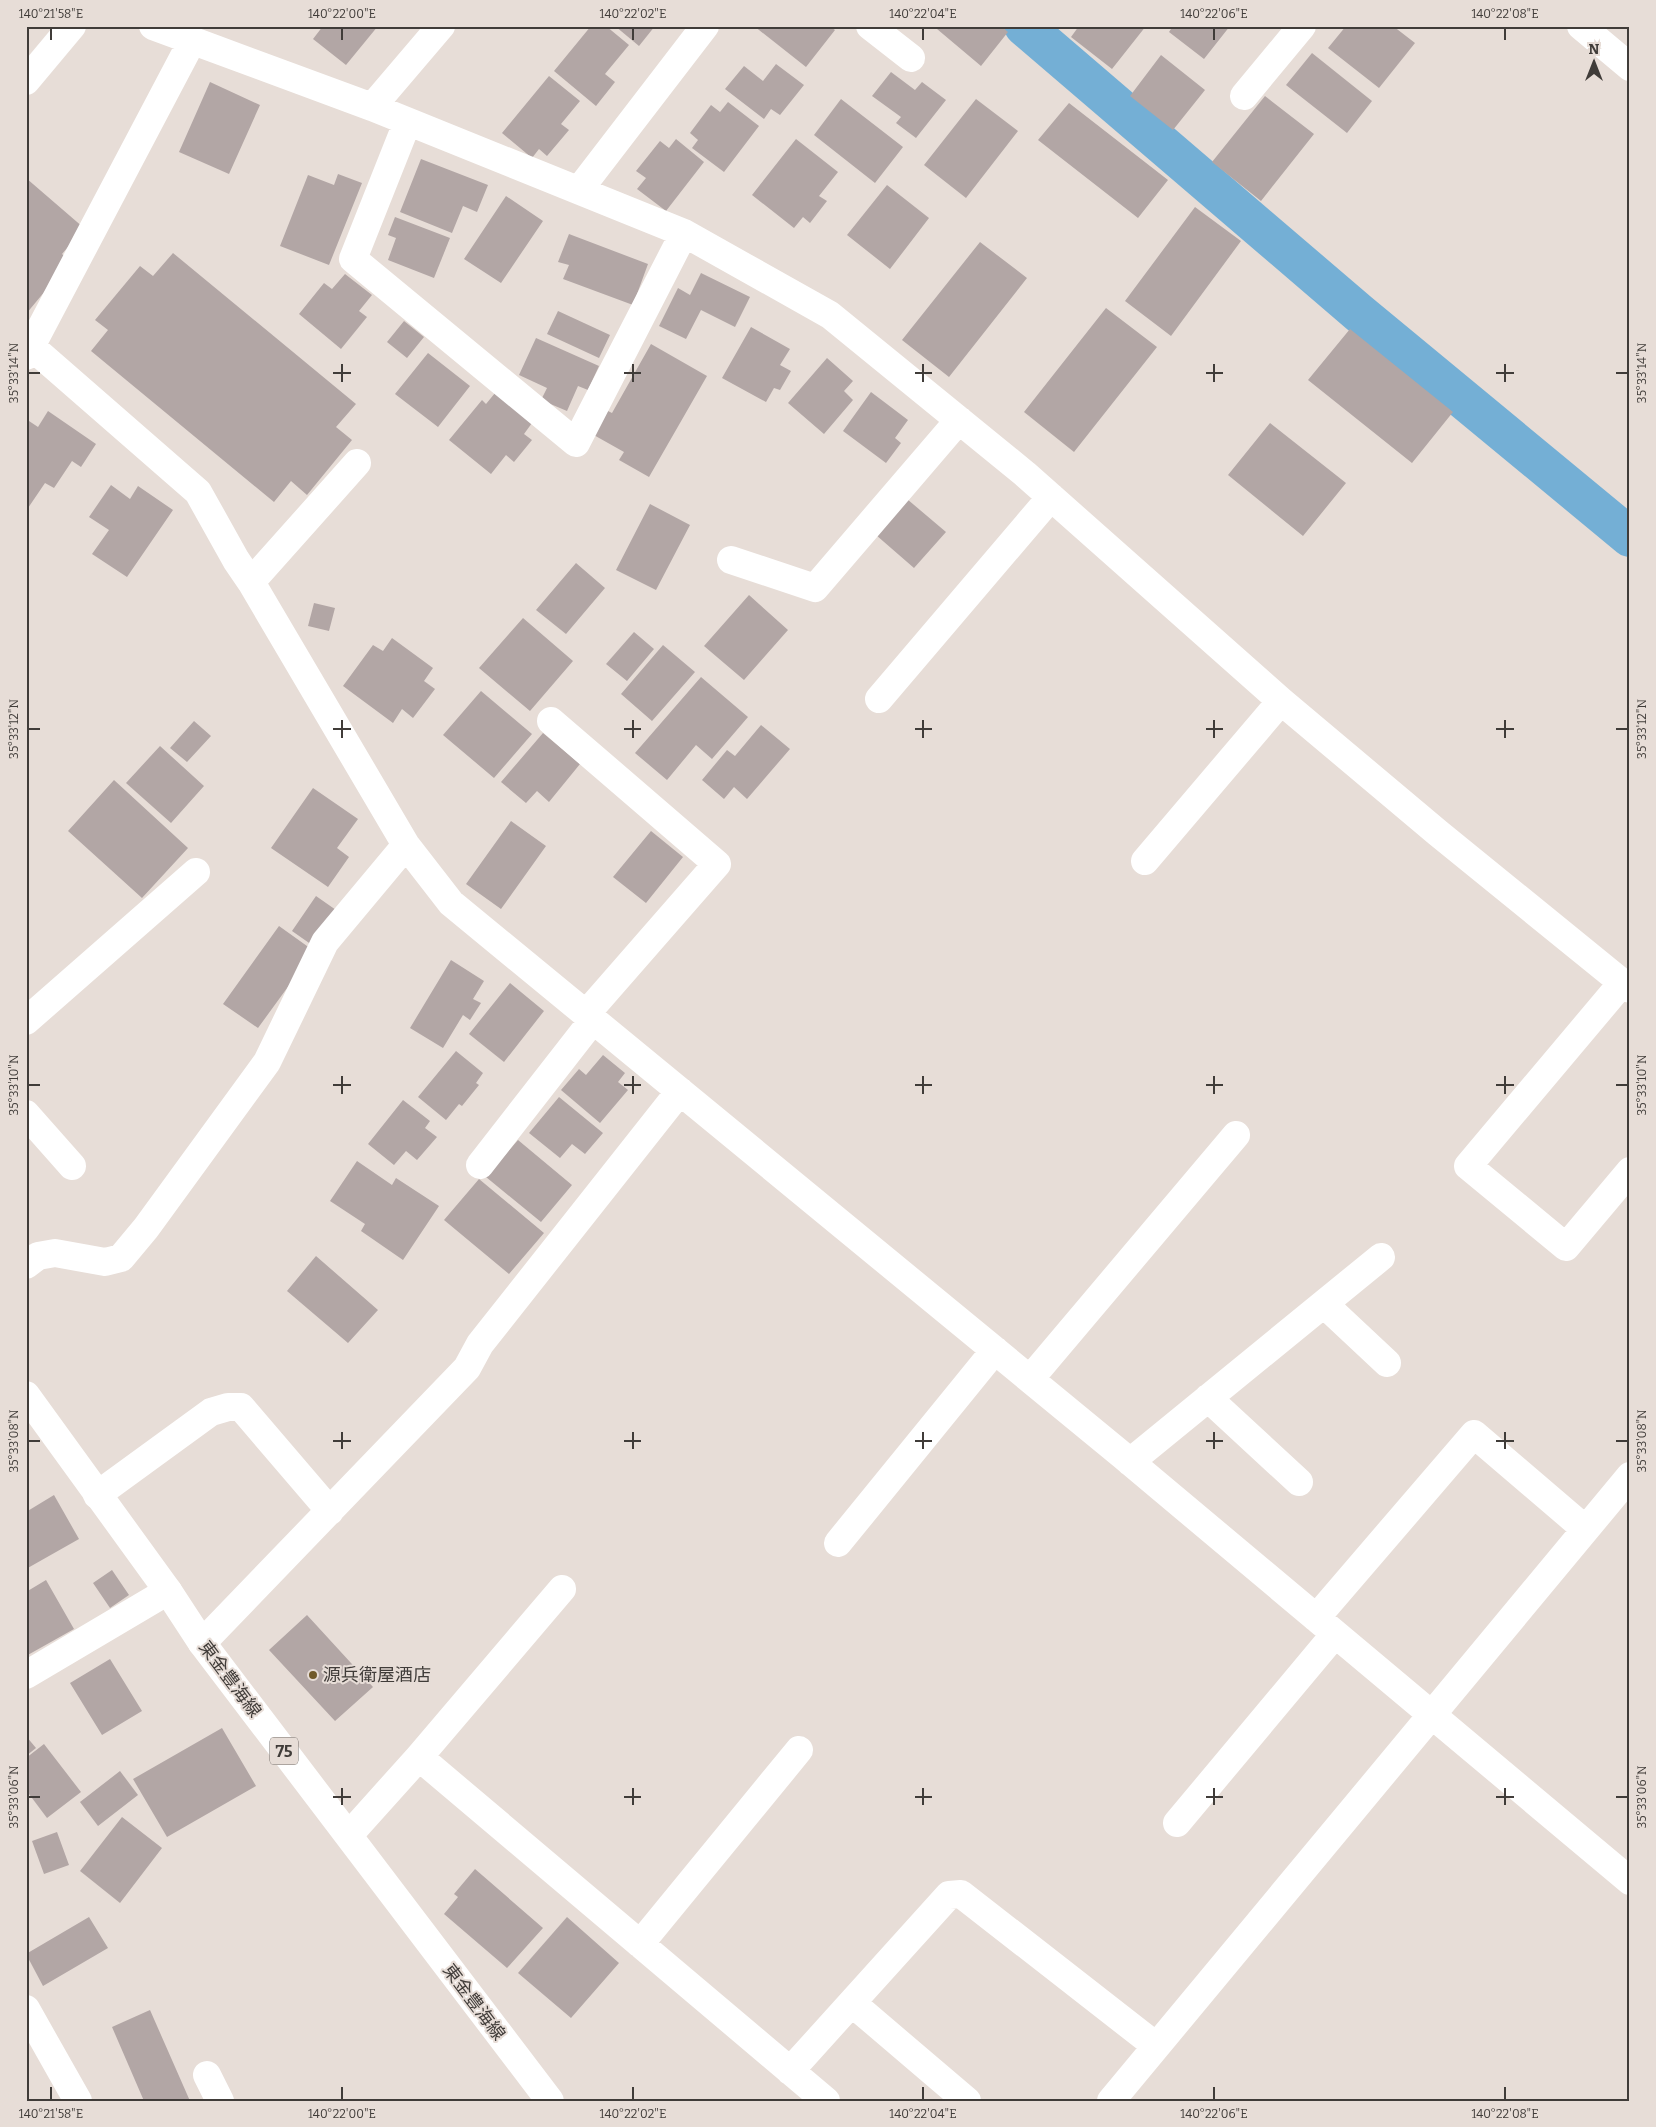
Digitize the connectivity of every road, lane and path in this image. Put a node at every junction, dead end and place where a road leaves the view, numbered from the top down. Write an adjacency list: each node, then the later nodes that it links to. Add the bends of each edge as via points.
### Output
1 (72, 26): 11 (main road)
2 (153, 26): 8 (main road)
3 (441, 26): 13 (main road)
4 (705, 26): 15 (main road)
5 (870, 26): 9 (main road)
6 (1302, 26): 12 (main road)
7 (1581, 26): 10 (main road)
8 (192, 40): 13 (main road); 17 (main road)
9 (910, 58)
10 (1630, 67)
11 (26, 81)
12 (1244, 96)
13 (372, 107): 14 (main road)
14 (407, 122): 15 (main road); 16 (main road, via 353,259 576,444)
15 (579, 190): 16 (main road)
16 (684, 233): 18 (main road, via 830,315)
17 (28, 349): 22 (main road, via 198,492)
18 (959, 420): 20 (main road); 21 (main road, via 815,588)
19 (357, 463): 22 (main road)
20 (1051, 497): 23 (main road); 24 (main road)
21 (731, 560)
22 (252, 582): 26 (main road)
23 (879, 699)
24 (1281, 701): 27 (main road); 29 (main road)
25 (551, 721): 30 (main road, via 717,864)
26 (406, 845): 30 (main road, via 451,903); 39 (main road, via 325,942 267,1062 121,1258 105,1262 55,1252 38,1256)
27 (1145, 861)
28 (196, 872): 31 (main road)
29 (1626, 986): 37 (main road, via 1468,1166 1566,1247)
30 (590, 1017): 32 (main road); 35 (main road)
31 (26, 1021)
32 (680, 1091): 41 (main road); 50 (main road, via 480,1344 467,1368)
33 (26, 1114): 36 (main road)
34 (1236, 1135): 43 (main road)
35 (480, 1165)
36 (72, 1166)
37 (1630, 1171)
38 (1381, 1257): 40 (main road)
39 (26, 1265)
40 (1324, 1304): 42 (main road); 45 (main road)
41 (995, 1350): 43 (main road); 52 (main road)
42 (1387, 1363)
43 (1030, 1379): 46 (main road)
44 (26, 1395): 49 (main road, 東金豊海線 / 75)
45 (1208, 1398): 46 (main road); 48 (main road)
46 (1130, 1462): 55 (main road)
47 (1630, 1476): 51 (main road)
48 (1300, 1482)
49 (97, 1495): 50 (main road, via 211,1412 241,1407); 54 (main road, 東金豊海線 / 75)
50 (330, 1511): 56 (main road)
51 (1585, 1529): 55 (main road, via 1474,1434); 58 (main road)
52 (838, 1543)
53 (562, 1590): 60 (main road)
54 (168, 1591): 56 (main road, 東金豊海線 / 75); 57 (main road)
55 (1325, 1626): 58 (main road); 61 (main road)
56 (202, 1643): 62 (main road, 東金豊海線 / 75)
57 (26, 1674)
58 (1430, 1714): 63 (main road); 67 (main road)
59 (799, 1750): 64 (main road)
60 (419, 1757): 62 (main road); 64 (main road)
61 (1177, 1823)
62 (349, 1835): 72 (main road, 東金豊海線 / 75)
63 (1630, 1881)
64 (640, 1944): 68 (main road)
65 (852, 2003): 67 (main road, via 949,1895 961,1894); 68 (main road); 74 (main road)
66 (26, 2009): 70 (main road)
67 (1156, 2046): 75 (main road)
68 (790, 2070): 73 (main road)
69 (208, 2075): 71 (main road)
70 (78, 2101)
71 (220, 2101)
72 (550, 2101)
73 (826, 2101)
74 (967, 2101)
75 (1111, 2101)

